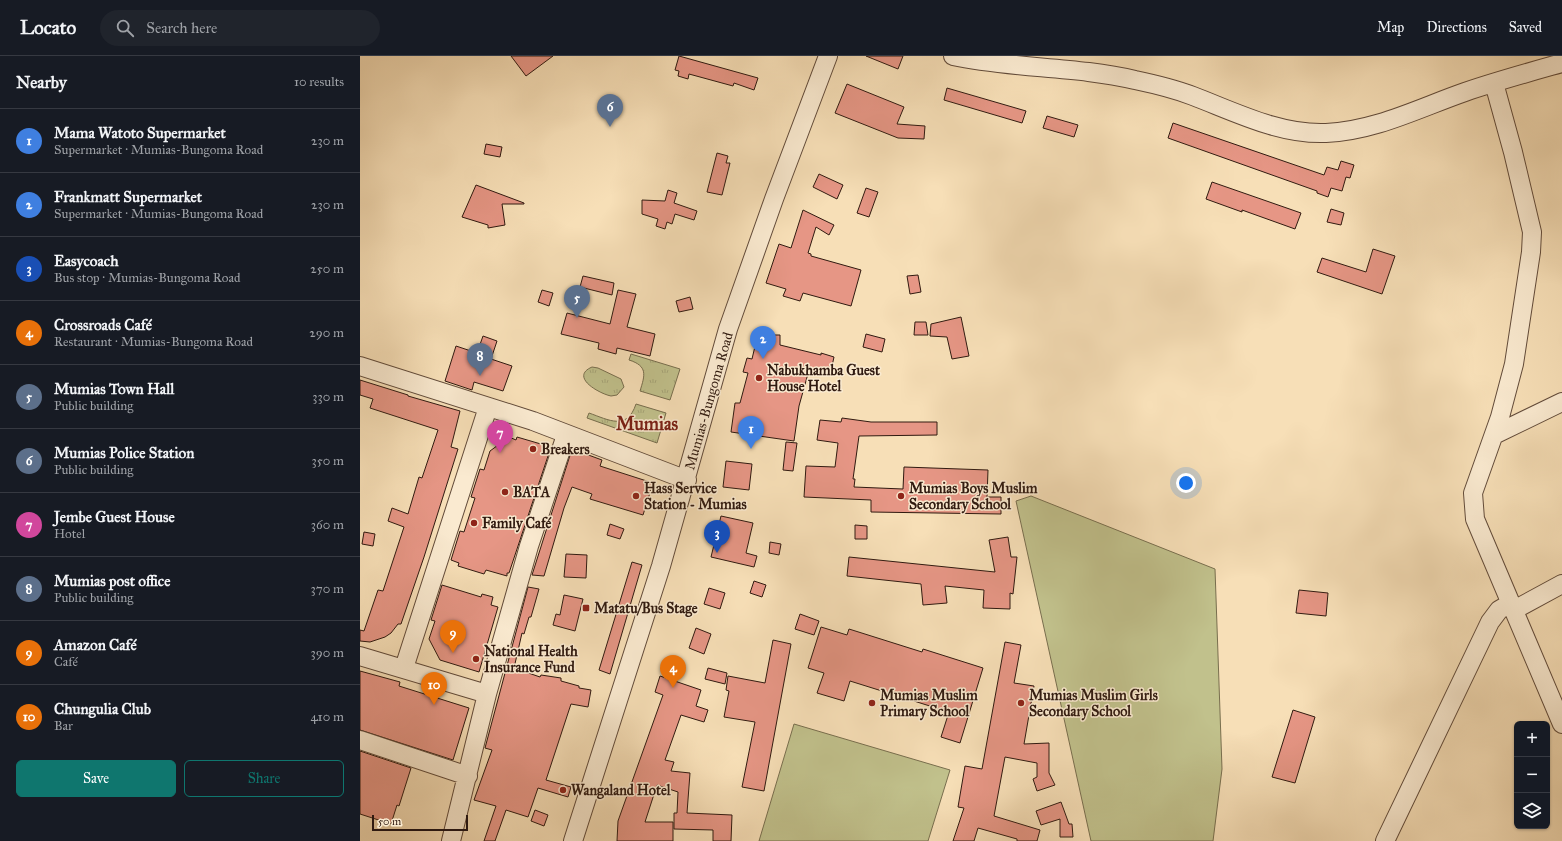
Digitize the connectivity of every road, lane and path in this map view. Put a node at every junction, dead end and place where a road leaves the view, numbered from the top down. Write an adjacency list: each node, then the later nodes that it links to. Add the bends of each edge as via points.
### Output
1 (828, 56): 10 (street, Mumias-Bungoma Road, via 728,329)
2 (954, 56): 4 (street, via 997,64 1095,73 1134,80 1191,95 1263,122 1310,133 1346,131 1384,122)
3 (1562, 63): 4 (street)
4 (1494, 83): 9 (street, via 1532,232 1514,364)
5 (360, 366): 7 (street)
6 (1562, 402): 9 (street)
7 (488, 407): 8 (street, via 533,421); 14 (street)
8 (566, 435): 10 (street); 15 (street, via 529,546)
9 (1494, 435): 12 (street, via 1473,493 1476,519)
10 (687, 480): 20 (street, Mumias-Bungoma Road)
11 (1562, 584): 12 (street)
12 (1512, 607): 16 (street); 21 (street, via 1495,614)
13 (360, 656): 14 (street)
14 (404, 668): 15 (street)
15 (487, 694): 18 (street)
16 (1562, 724)
17 (360, 740): 18 (street)
18 (468, 776): 19 (street)
19 (451, 841)
20 (573, 841)
21 (1385, 841)

